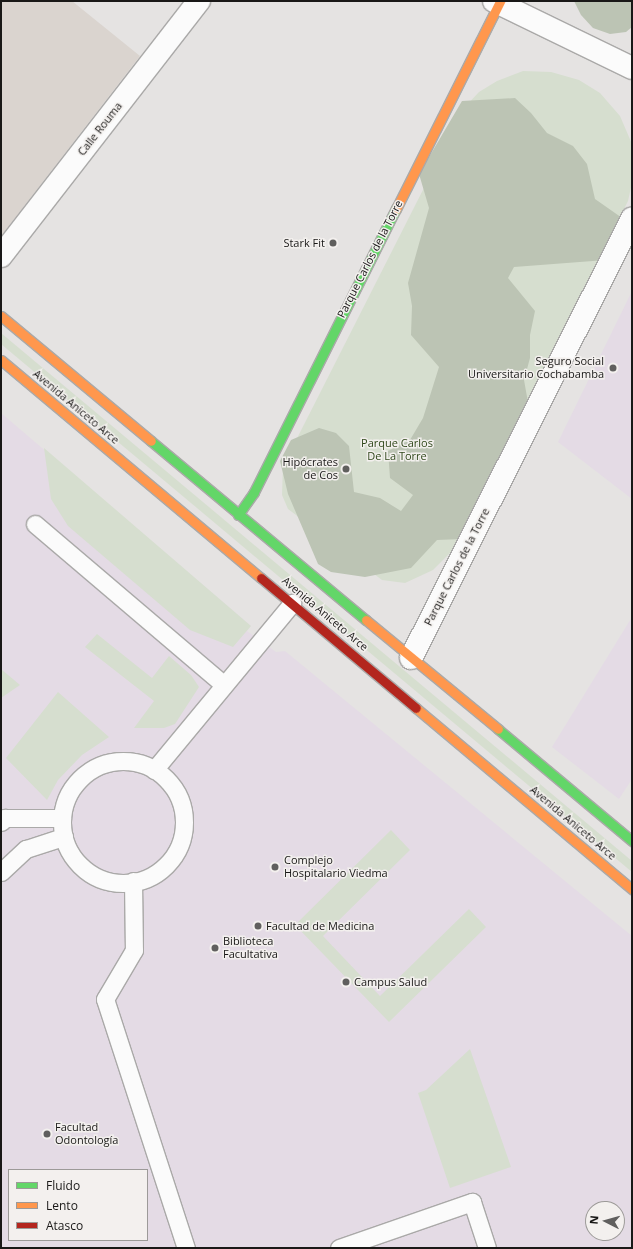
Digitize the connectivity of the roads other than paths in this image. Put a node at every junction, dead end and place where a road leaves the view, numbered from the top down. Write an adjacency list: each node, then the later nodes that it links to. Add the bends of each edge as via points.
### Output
1 (199, 1): 5 (street, Calle Rouma)
2 (497, 2): 3 (street); 8 (main road, Parque Carlos de la Torre, via 254,492)
3 (632, 68)
4 (632, 218): 11 (street, Parque Carlos de la Torre)
5 (1, 256)
6 (1, 316): 8 (main road, Avenida Aniceto Arce)
7 (1, 360): 10 (main road, Avenida Aniceto Arce)
8 (238, 515): 11 (main road, Avenida Aniceto Arce)
9 (35, 524): 12 (lane)
10 (292, 602): 12 (lane); 20 (main road, Avenida Aniceto Arce)
11 (411, 658): 17 (main road, Avenida Aniceto Arce)
12 (224, 685): 13 (lane)
13 (154, 770): 14 (lane, via 146,765 127,761 108,762 90,770 76,783 66,800); 19 (lane, via 176,791 182,811 183,832 176,852 162,868 144,879)
14 (62, 818): 15 (lane, via 5,818); 16 (lane)
15 (1, 822)
16 (64, 838): 18 (lane, via 26,849); 19 (lane, via 72,855 84,869 102,880 124,883)
17 (632, 841)
18 (1, 872)
19 (133, 881): 21 (lane, via 134,950 105,999)
20 (632, 889)
21 (186, 1248)
22 (339, 1248): 23 (lane, via 472,1202)
23 (487, 1248)

